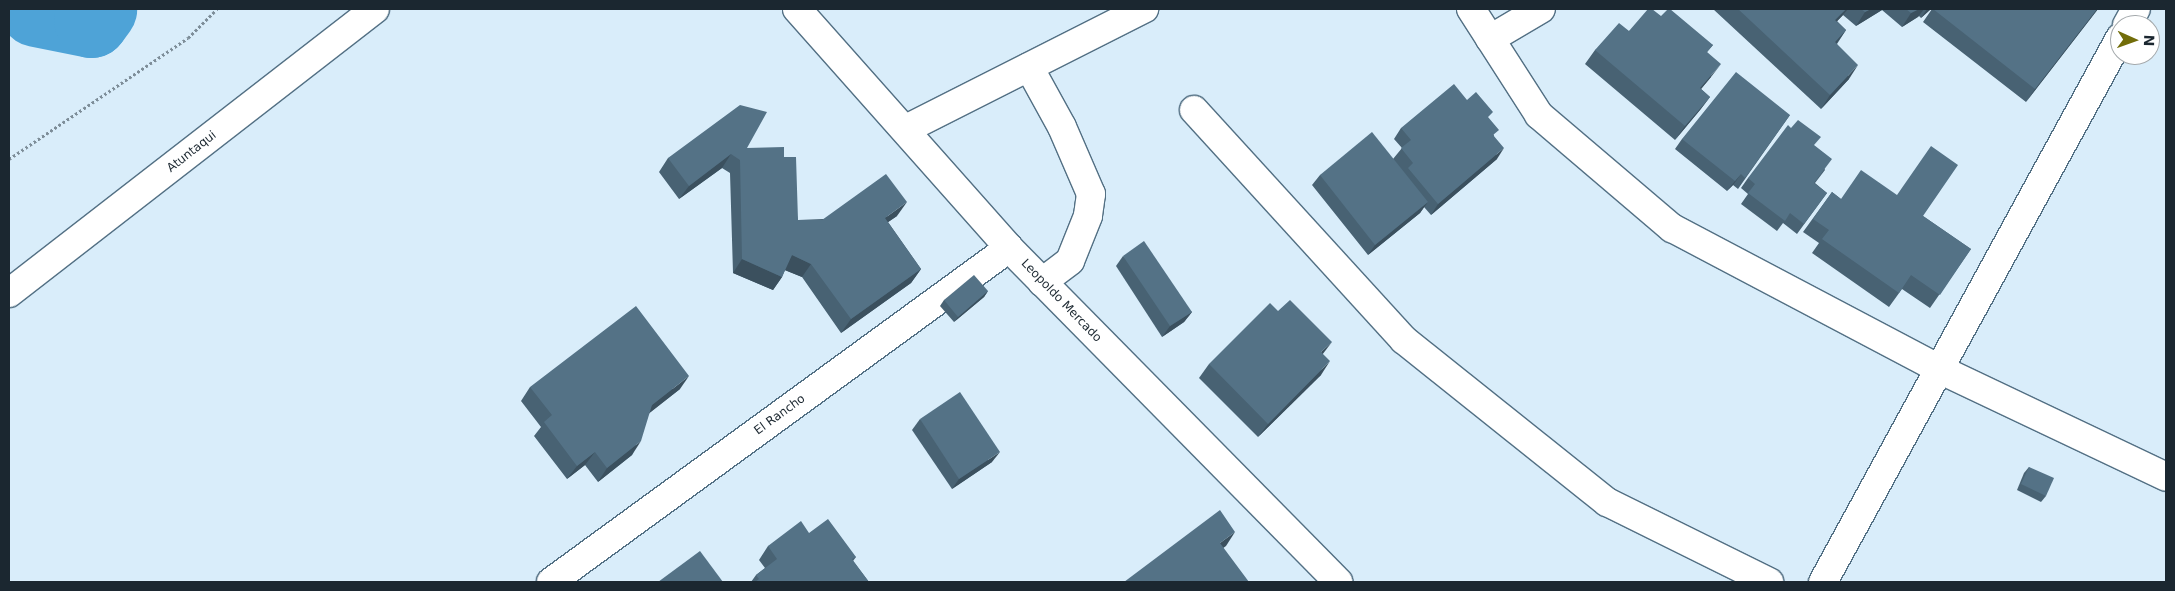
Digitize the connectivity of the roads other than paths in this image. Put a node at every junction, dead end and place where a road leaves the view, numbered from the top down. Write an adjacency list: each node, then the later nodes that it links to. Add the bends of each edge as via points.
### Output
1 (375, 9): 13 (street, Atuntaqui)
2 (797, 9): 10 (street, Leopoldo Mercado)
3 (1144, 9): 8 (street)
4 (1471, 9): 6 (street)
5 (1541, 9): 6 (street)
6 (1490, 39): 14 (street, via 1539,115 1672,228)
7 (2110, 56): 14 (street)
8 (1030, 67): 10 (street); 12 (street, via 1062,127 1091,194 1088,216 1070,261)
9 (1194, 110): 18 (street, via 1404,340 1607,502)
10 (906, 129): 11 (street, Leopoldo Mercado)
11 (1009, 248): 12 (street, Leopoldo Mercado); 16 (street, El Rancho)
12 (1042, 282): 17 (street, Leopoldo Mercado)
13 (9, 293)
14 (1939, 369): 15 (street); 19 (street)
15 (2166, 478)
16 (551, 582)
17 (1338, 582)
18 (1769, 582)
19 (1823, 582)

